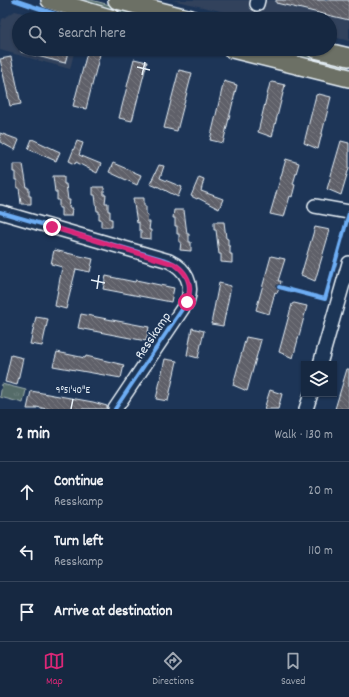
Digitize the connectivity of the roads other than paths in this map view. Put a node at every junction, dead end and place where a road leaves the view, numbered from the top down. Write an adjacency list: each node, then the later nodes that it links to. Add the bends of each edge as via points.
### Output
1 (50, 0): 3 (main road)
2 (117, 0): 4 (main road)
3 (90, 12)
4 (164, 12)
5 (337, 54): 7 (main road)
6 (260, 56): 8 (main road)
7 (349, 57)
8 (349, 78)
9 (315, 206): 11 (street)
10 (0, 212): 15 (street, Resskamp, via 169,261 185,273 190,290 187,302)
11 (349, 212)
12 (349, 263): 13 (street)
13 (321, 361)
14 (309, 397): 16 (street)
15 (115, 409)
16 (306, 409)

